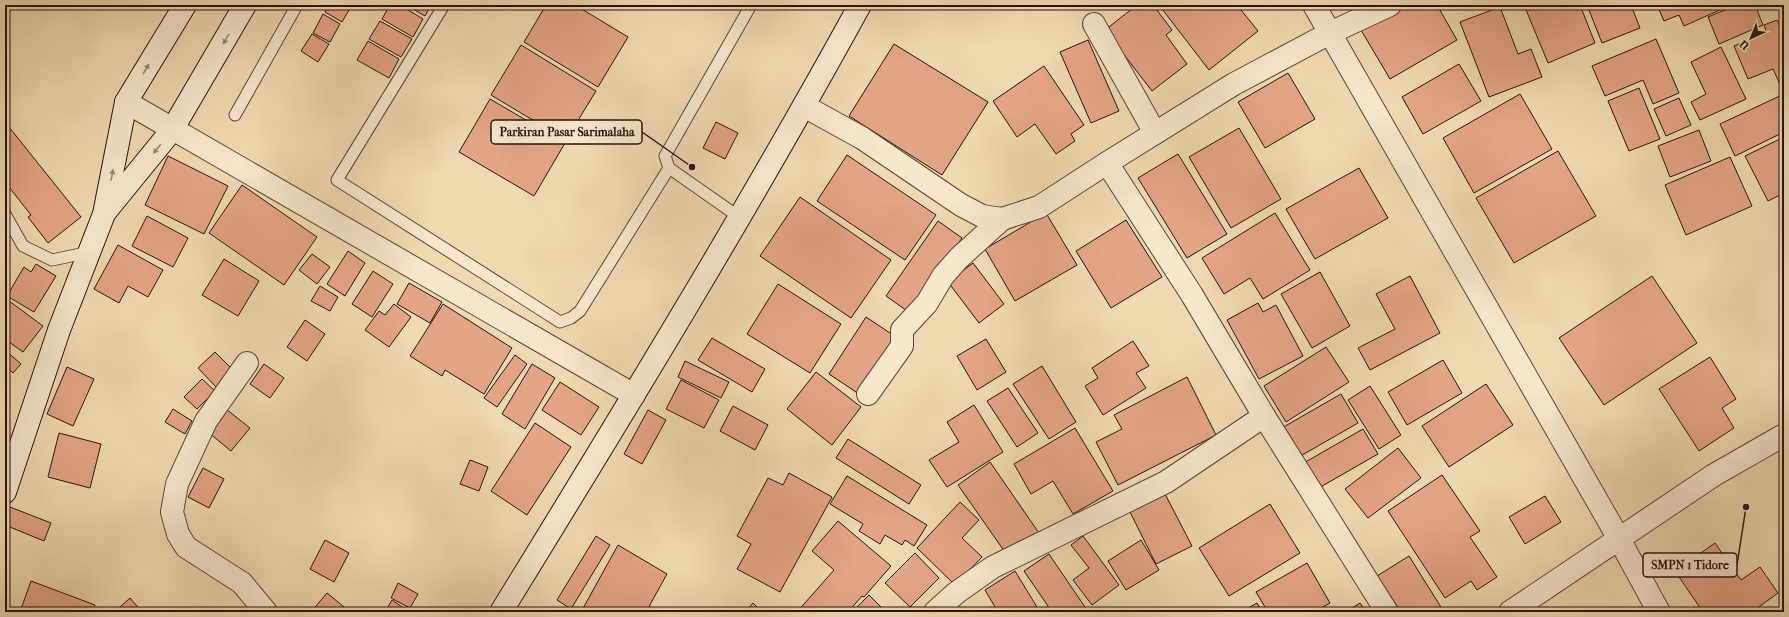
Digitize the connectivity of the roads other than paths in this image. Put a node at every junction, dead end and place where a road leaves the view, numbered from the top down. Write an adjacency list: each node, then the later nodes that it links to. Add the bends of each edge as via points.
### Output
1 (185, 5): 11 (street, one-way to 1)
2 (245, 5): 14 (street, one-way to 14)
3 (298, 5): 13 (lane)
4 (444, 5): 17 (lane, via 337,180 560,322 572,318 580,311)
5 (751, 5): 17 (lane, via 665,156)
6 (860, 5): 12 (street)
7 (1314, 5): 10 (street)
8 (1390, 5): 10 (street)
9 (1094, 24): 15 (street)
10 (1330, 33): 15 (street, via 1234,84); 29 (street)
11 (126, 102): 14 (street); 18 (street, one-way to 11)
12 (804, 106): 20 (street); 21 (street, via 862,138 961,205 982,216)
13 (235, 115)
14 (172, 130): 18 (street, one-way to 18); 25 (street)
15 (1155, 133): 16 (street)
16 (1107, 162): 21 (street, via 1040,207); 26 (street, via 1192,295)
17 (669, 168): 20 (lane)
18 (104, 214): 22 (street)
19 (6, 216): 22 (lane, via 23,246 52,260)
20 (739, 217): 25 (street)
21 (1002, 219): 24 (street, via 943,276 927,303 902,330 902,346)
22 (90, 252): 28 (street, via 59,330)
23 (247, 363): 30 (street, via 206,421 177,484 172,512 178,534 186,547 242,584)
24 (868, 394)
25 (634, 395): 31 (street)
26 (1264, 416): 32 (street, via 1166,482 993,567 956,593); 33 (street)
27 (1784, 435): 29 (street, via 1714,475)
28 (5, 492)
29 (1619, 539): 34 (street); 35 (street)
30 (266, 612)
31 (501, 612)
32 (935, 612)
33 (1387, 612)
34 (1510, 612)
35 (1659, 612)

